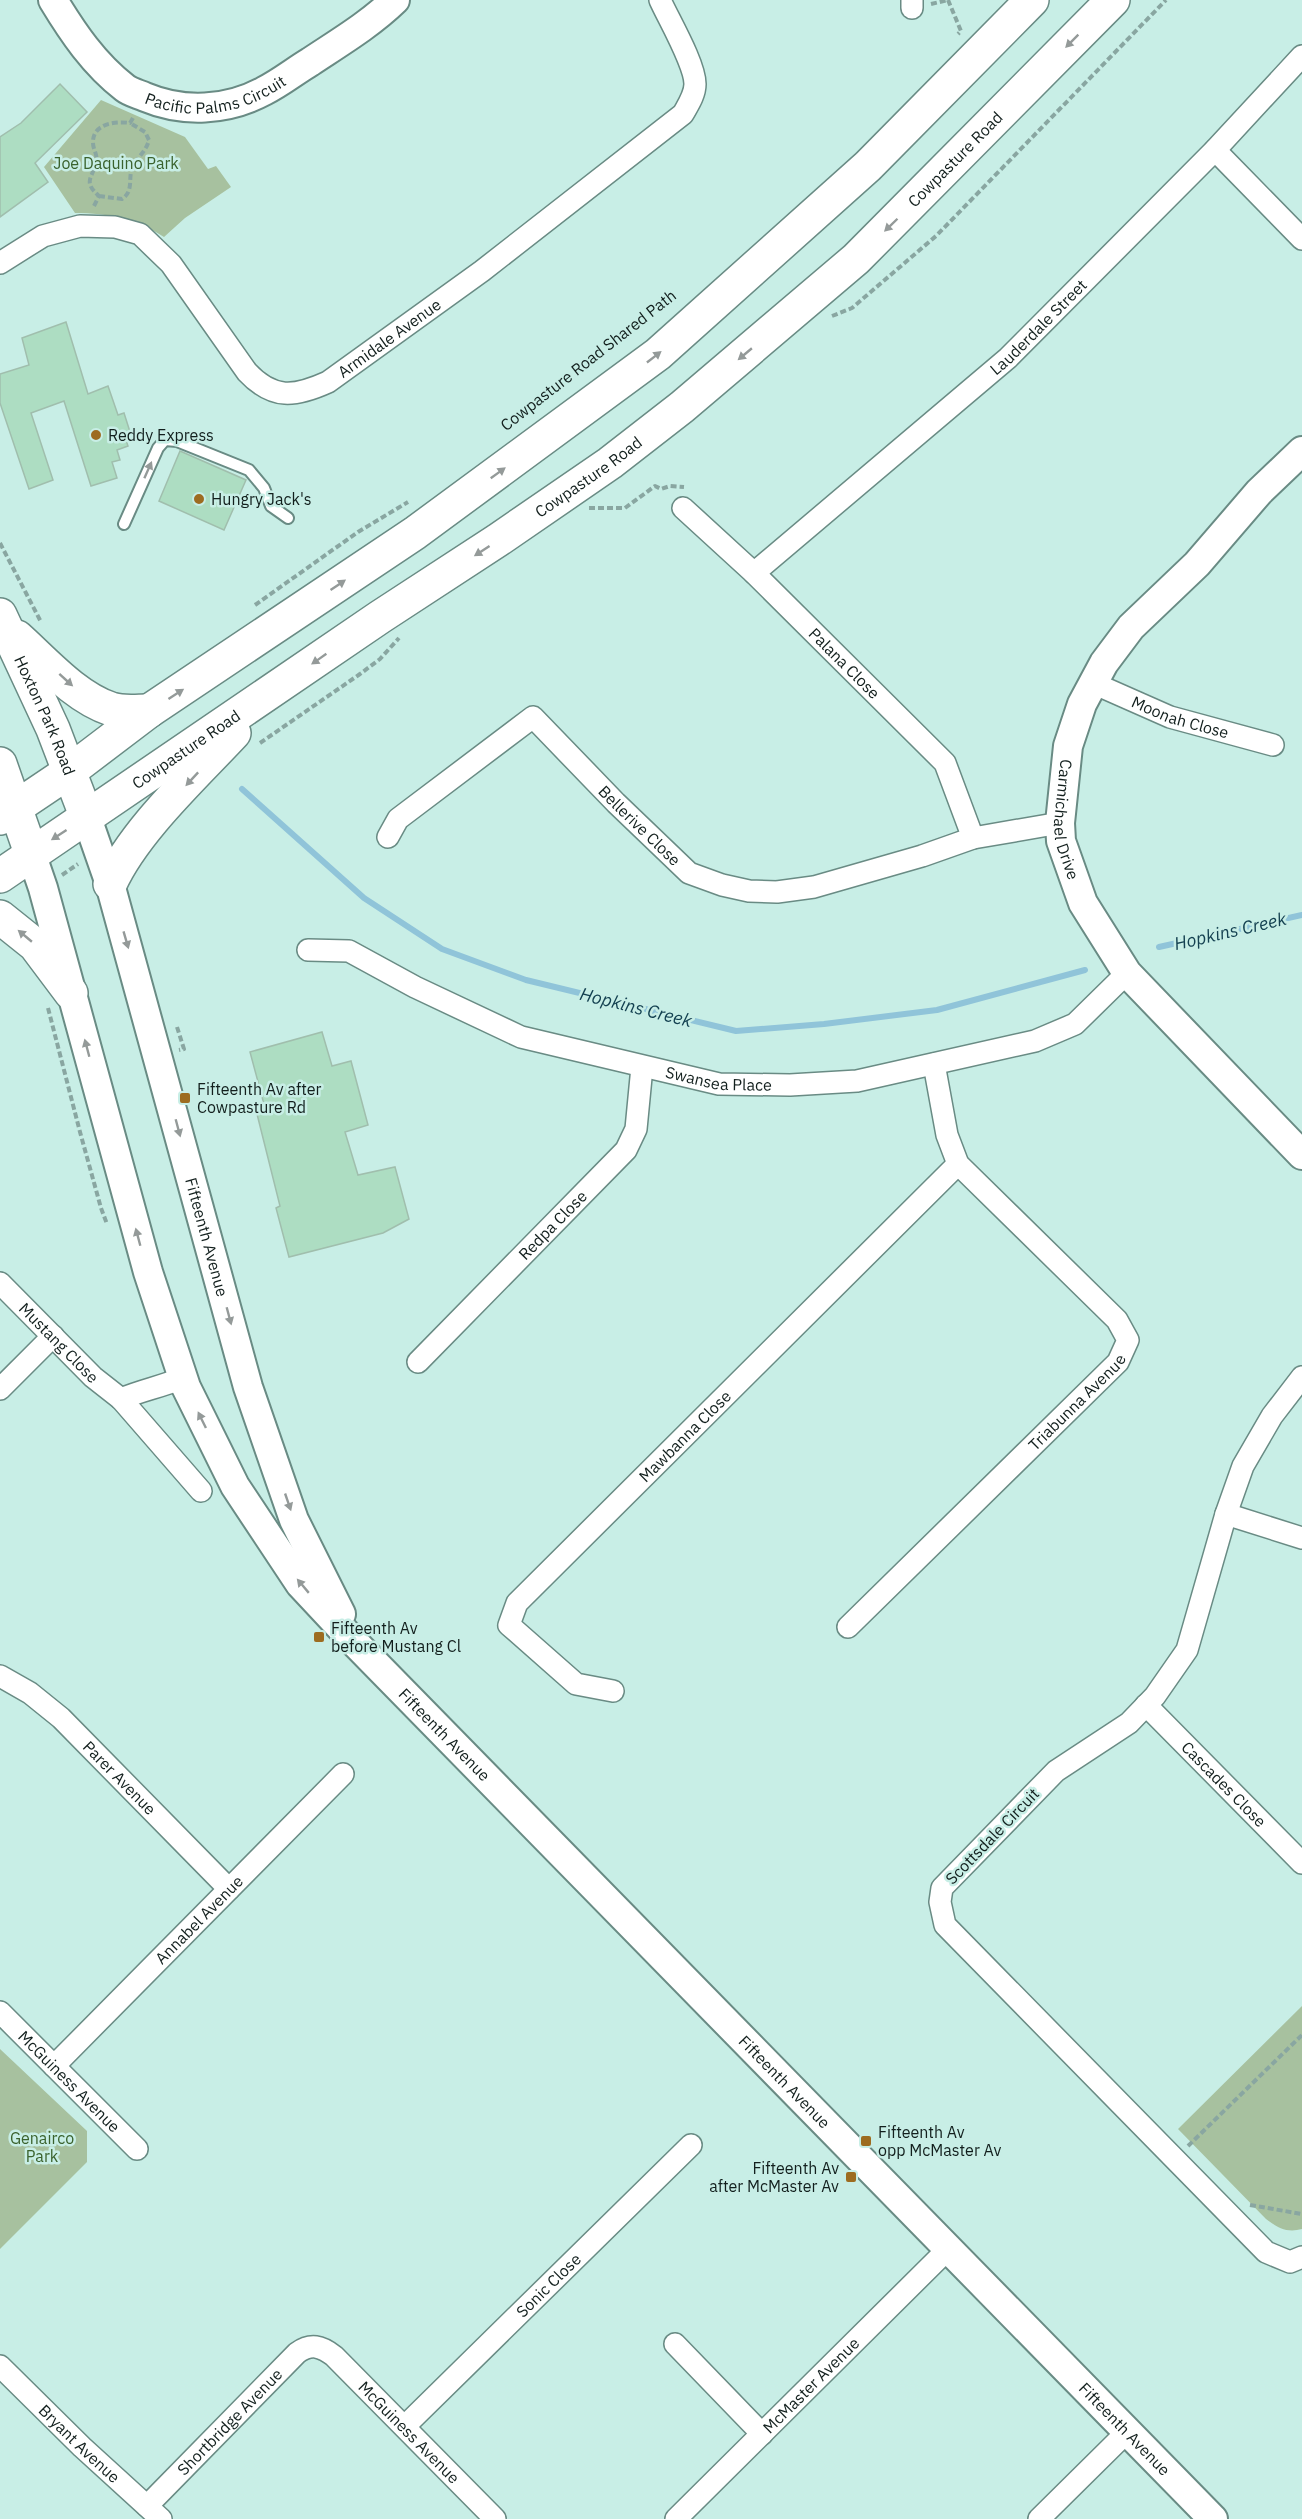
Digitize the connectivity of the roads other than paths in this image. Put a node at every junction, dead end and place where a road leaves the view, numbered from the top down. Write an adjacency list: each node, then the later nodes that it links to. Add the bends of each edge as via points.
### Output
1 (53, 0): 2 (main road, Pacific Palms Circuit, via 98,65 127,90 179,107 208,108 264,92 374,20)
2 (395, 0)
3 (660, 0): 9 (street, Armidale Avenue, via 695,84 683,114 482,271 328,382 306,392 281,393 262,387 247,372 171,264 140,234 115,227 86,226 43,236)
4 (1032, 0): 18 (main road, one-way to 4, via 416,533 658,354 868,166)
5 (1113, 0): 17 (main road, Cowpasture Road, one-way to 17, via 856,259 682,407 610,463)
6 (1302, 56): 7 (street, Lauderdale Street)
7 (1215, 150): 8 (street); 14 (street, Lauderdale Street, via 1008,358)
8 (1302, 239)
9 (0, 264)
10 (1302, 451): 16 (main road, Carmichael Drive, via 1259,492 1197,564 1131,627)
11 (683, 508): 14 (street, Palana Close)
12 (288, 518): 13 (lane, one-way to 12, via 165,440 177,441 249,470 264,488 271,506)
13 (124, 524)
14 (754, 573): 26 (street, Palana Close, via 945,763)
15 (3, 622): 18 (main road, one-way to 18, via 72,686 95,702 114,710); 21 (main road, Hoxton Park Road)
16 (1093, 683): 19 (street, Moonah Close, via 1170,717); 24 (main road, Carmichael Drive, via 1068,746)
17 (275, 690): 23 (main road, Cowpasture Road); 29 (main road, one-way to 29, via 136,841 120,861)
18 (149, 711): 21 (main road)
19 (1273, 746)
20 (0, 764): 22 (main road)
21 (70, 771): 22 (main road); 23 (main road, Hoxton Park Road)
22 (8, 813): 27 (main road)
23 (87, 818): 27 (main road, Cowpasture Road, one-way to 27); 29 (main road, Fifteenth Avenue)
24 (1059, 823): 26 (street, Bellerive Close); 32 (main road, Carmichael Drive, via 1061,841 1083,903)
25 (388, 837): 26 (street, Bellerive Close, via 398,819 533,717 682,866 722,885 759,892 814,887)
26 (973, 838)
27 (31, 853): 28 (main road, Cowpasture Road); 33 (main road, Fifteenth Avenue)
28 (0, 876)
29 (110, 884): 49 (main road, Fifteenth Avenue, one-way to 49, via 248,1387 294,1520)
30 (0, 917): 33 (main road, one-way to 30, via 35,945)
31 (308, 950): 35 (street, Swansea Place, via 349,951 521,1037)
32 (1127, 973): 34 (street, Swansea Place, via 1075,1024 1035,1041); 36 (main road, Carmichael Drive)
33 (71, 993): 42 (main road, Fifteenth Avenue, one-way to 33, via 148,1272)
34 (934, 1064): 35 (street, Swansea Place, via 857,1081 790,1085 718,1084); 37 (street, Triabunna Avenue, via 947,1135)
35 (642, 1067): 40 (street, Redpa Close, via 636,1129 626,1150)
36 (1302, 1155)
37 (958, 1164): 48 (street, Triabunna Avenue, via 1117,1320 1128,1340 1118,1362); 51 (street, Mawbanna Close, via 517,1603 509,1625 576,1684)
38 (0, 1283): 39 (street, Mustang Close)
39 (52, 1336): 43 (street); 44 (street, Mustang Close)
40 (418, 1362)
41 (1302, 1377): 46 (street, Scottsdale Circuit, via 1272,1416 1243,1466)
42 (182, 1378): 44 (street); 49 (main road, Fifteenth Avenue, one-way to 42, via 300,1584 235,1486)
43 (0, 1389)
44 (121, 1399): 45 (street, Mustang Close)
45 (201, 1491)
46 (1226, 1514): 47 (street); 52 (street, Scottsdale Circuit, via 1187,1650)
47 (1302, 1538)
48 (848, 1627)
49 (357, 1645): 60 (main road, Fifteenth Avenue)
50 (0, 1676): 55 (street, Parer Avenue, via 30,1693 61,1718)
51 (613, 1691)
52 (1146, 1705): 54 (street, Cascades Close); 61 (street, Scottsdale Circuit, via 1129,1723 1056,1771 942,1888 940,1902 945,1926 1266,2252 1290,2262)
53 (343, 1774): 55 (street, Annabel Avenue)
54 (1302, 1863)
55 (229, 1889): 57 (street, Annabel Avenue)
56 (0, 2012): 57 (street, McGuiness Avenue)
57 (54, 2066): 59 (street, McGuiness Avenue)
58 (692, 2145): 65 (street, Sonic Close)
59 (137, 2149)
60 (947, 2250): 66 (main road, Fifteenth Avenue); 67 (street, McMaster Avenue)
61 (1302, 2257)
62 (675, 2344): 67 (street)
63 (319, 2347): 65 (street, McGuiness Avenue, via 334,2356); 68 (street, Shortbridge Avenue, via 306,2346 297,2353)
64 (0, 2366): 68 (street, Bryant Avenue)
65 (405, 2426): 69 (street, McGuiness Avenue)
66 (1127, 2432): 71 (street); 72 (main road, Fifteenth Avenue)
67 (762, 2434): 70 (street, McMaster Avenue)
68 (154, 2513)
69 (495, 2519)
70 (676, 2519)
71 (1039, 2519)
72 (1213, 2519)

